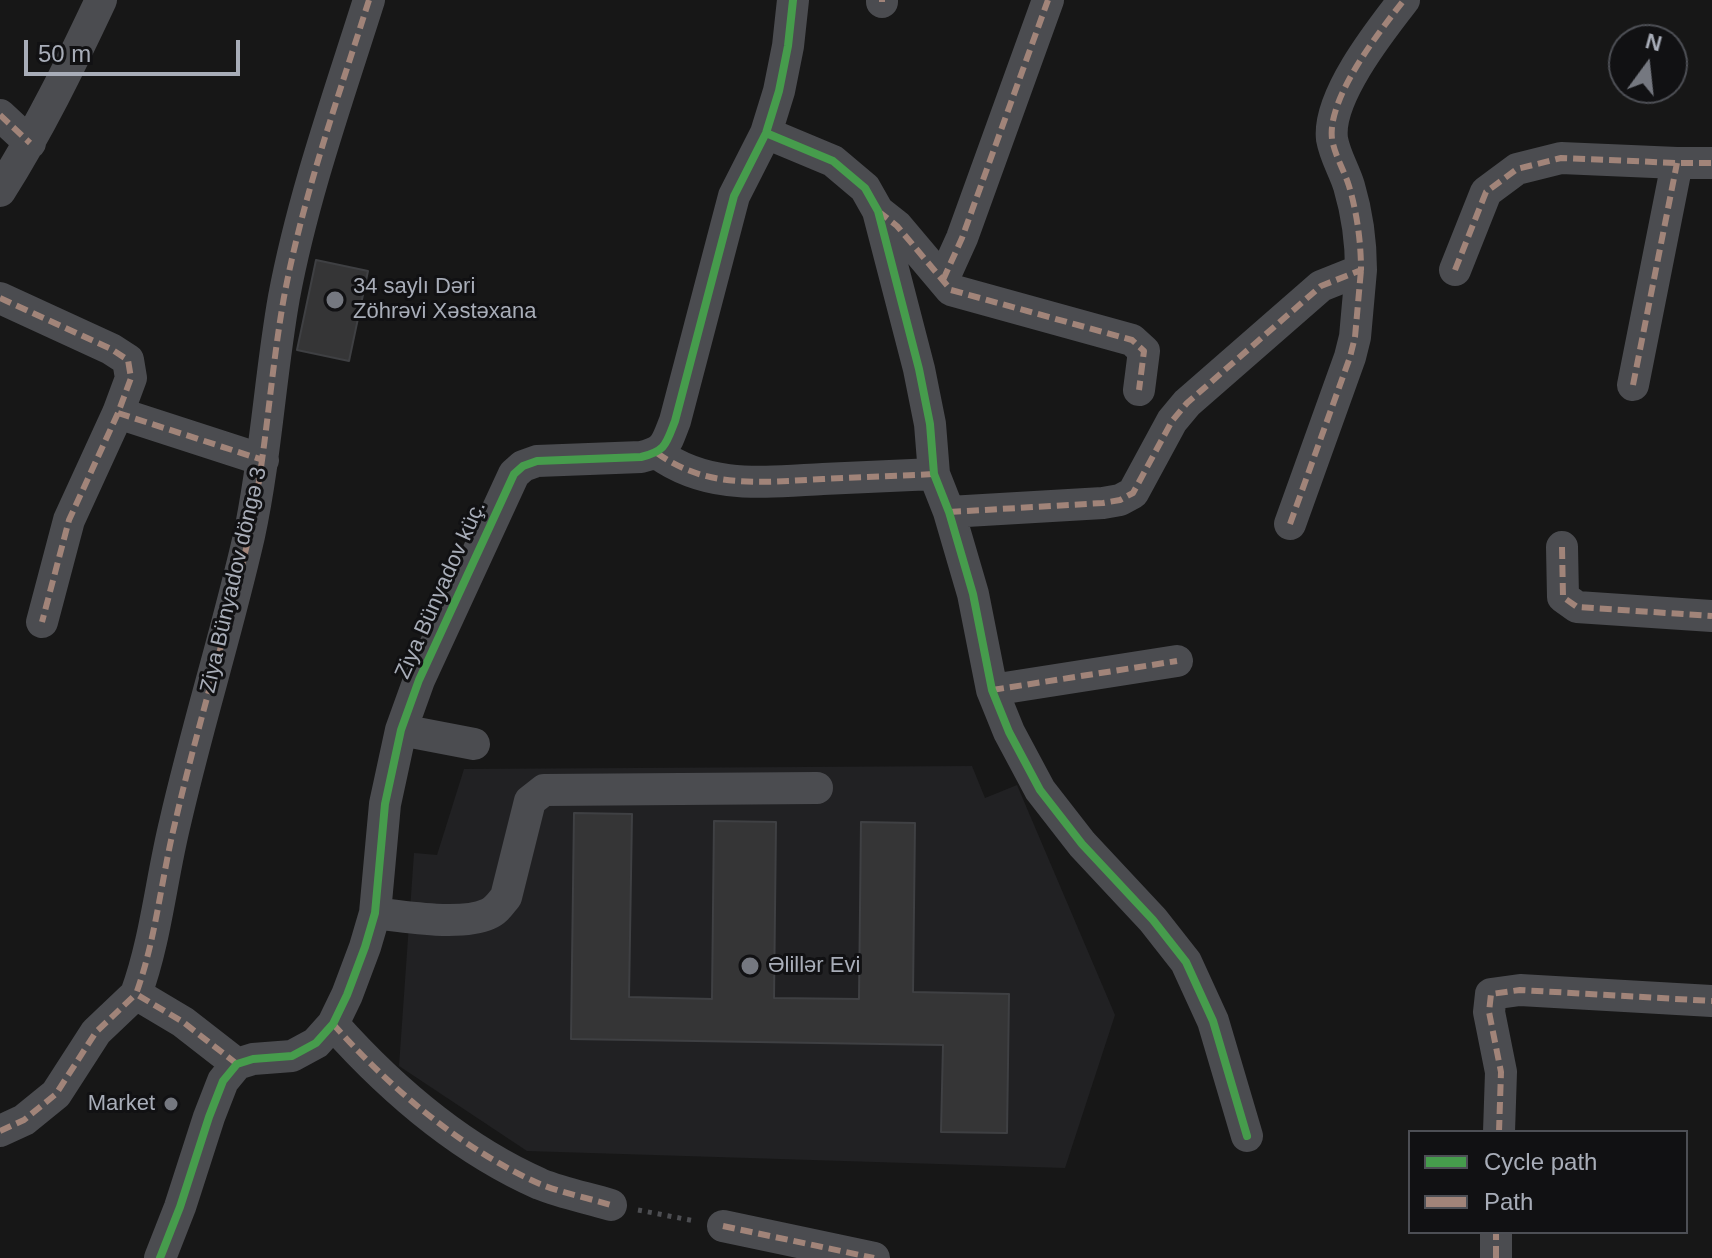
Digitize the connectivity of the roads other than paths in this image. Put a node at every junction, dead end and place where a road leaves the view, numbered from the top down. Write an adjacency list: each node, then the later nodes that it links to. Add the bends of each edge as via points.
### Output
1 (101, 0): 8 (street)
2 (369, 0): 21 (street, Ziya Bünyadov döngə 3, via 292,259)
3 (793, 0): 7 (street, via 779,91)
4 (1048, 0): 15 (street)
5 (1404, 0): 13 (street, via 1372,41 1333,120 1336,156 1356,215)
6 (0, 115): 8 (street)
7 (766, 133): 12 (street, via 833,161 865,188); 20 (street, via 734,196 675,421)
8 (30, 143): 11 (street)
9 (1677, 163): 10 (street); 14 (street, via 1561,158 1517,169 1486,192); 17 (street)
10 (1712, 163)
11 (0, 191)
12 (878, 211): 15 (street); 22 (street, via 919,369)
13 (1361, 270): 23 (street, via 1321,286 1187,403 1133,493 1103,503); 24 (street, via 1350,357)
14 (1455, 270)
15 (943, 280): 18 (street, via 951,290 1132,340 1144,351)
16 (0, 298): 19 (street, via 128,360 131,378)
17 (1633, 385)
18 (1139, 390)
19 (118, 413): 21 (street); 27 (street, via 69,520)
20 (657, 453): 22 (street, via 705,477 751,483); 30 (street, Ziya Bünyadov küç., via 537,461 514,474)
21 (263, 460): 34 (street, Ziya Bünyadov döngə 3)
22 (934, 474): 23 (street)
23 (949, 512): 29 (street, via 973,594)
24 (1290, 524)
25 (1562, 547): 26 (street, via 1563,597 1577,607)
26 (1712, 616)
27 (42, 622)
28 (1177, 661): 29 (street)
29 (992, 690): 40 (street, via 1040,790 1186,962 1213,1021)
30 (401, 730): 31 (street); 33 (street, Ziya Bünyadov küç., via 385,804)
31 (474, 744)
32 (817, 788): 33 (street, via 544,790 530,801 506,897 498,907 461,919)
33 (375, 913): 36 (street, Ziya Bünyadov küç.)
34 (136, 994): 37 (street); 39 (street, via 96,1032 56,1094 24,1120)
35 (1712, 1001): 38 (street, via 1520,990 1491,994 1489,1012 1501,1072)
36 (333, 1024): 37 (street, Ziya Bünyadov küç., via 316,1043 292,1056); 41 (street, via 410,1100 494,1160 542,1185)
37 (237, 1064): 44 (street, via 218,1093)
38 (1499, 1130)
39 (0, 1131)
40 (1247, 1136)
41 (611, 1205)
42 (723, 1226): 45 (street)
43 (1496, 1234): 46 (street)
44 (160, 1258)
45 (874, 1258)
46 (1496, 1258)

